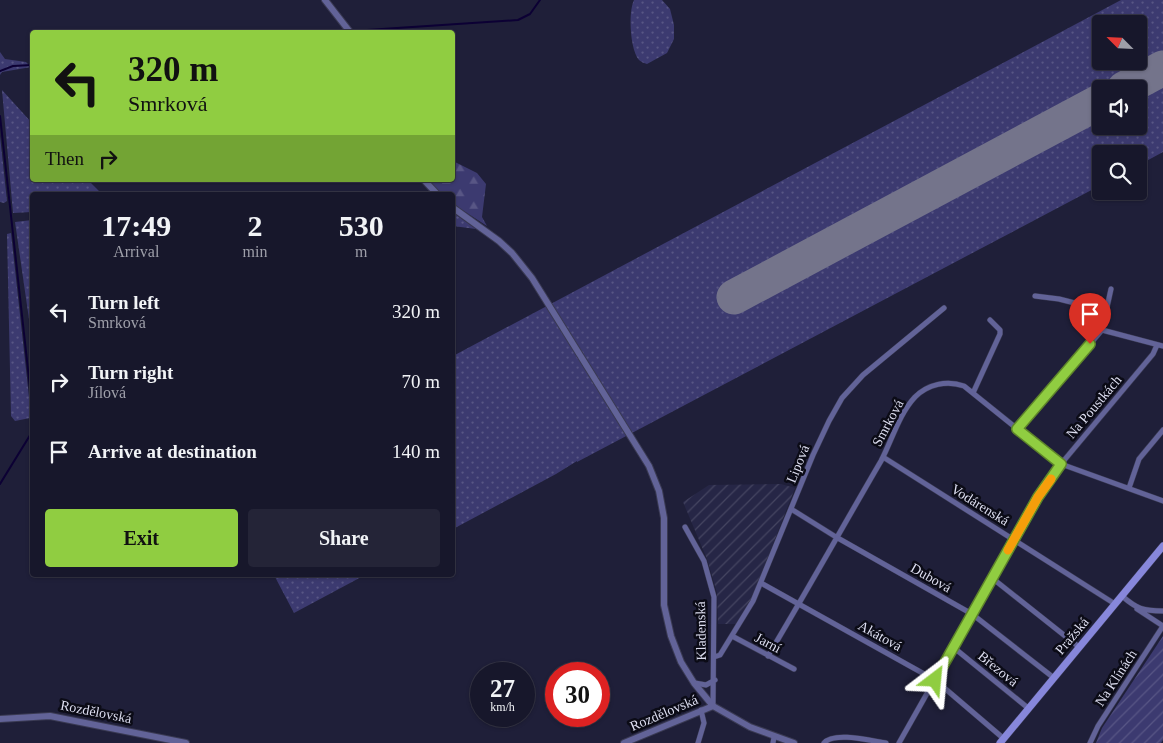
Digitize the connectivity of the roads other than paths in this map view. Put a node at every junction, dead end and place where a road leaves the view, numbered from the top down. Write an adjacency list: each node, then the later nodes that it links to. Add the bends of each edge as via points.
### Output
1 (326, 0): 2 (street)
2 (348, 30)
3 (426, 182): 4 (street)
4 (435, 192)
5 (455, 209): 43 (street, via 512,253 532,278 649,466 659,491 664,518 666,613 681,662)
6 (1111, 288): 9 (street)
7 (1035, 296): 9 (street)
8 (944, 308): 20 (street, Lipová, via 863,376 842,398)
9 (1106, 311): 11 (street)
10 (990, 320): 13 (street, via 1000,334)
11 (1102, 330): 12 (street); 14 (street)
12 (1160, 346): 17 (street, Na Poustkách)
13 (973, 392): 14 (street, Smrková); 16 (street, Smrková, via 955,383 927,388 907,408)
14 (1017, 429): 17 (street, Smrková)
15 (1163, 430): 18 (street, via 1139,459)
16 (883, 457): 22 (street, Smrková); 23 (street, Vodárenská)
17 (1061, 464): 18 (street, Smrková); 23 (street, Na Poustkách)
18 (1129, 488): 19 (street, Smrková)
19 (1163, 501)
20 (791, 509): 22 (street, Dubová); 26 (street, Lipová)
21 (685, 527): 38 (street, Kladenská, via 704,562 714,597)
22 (836, 537): 28 (street, Smrková); 32 (street, Dubová)
23 (1014, 540): 25 (street, Na Poustkách); 29 (street, Vodárenská)
24 (1163, 546): 27 (main road, Pražská)
25 (992, 578): 32 (street, Na Poustkách); 36 (street)
26 (761, 583): 28 (street, Akátová); 34 (street, Lipová)
27 (1122, 596): 29 (main road, Pražská); 30 (street)
28 (799, 604): 37 (street, Smrková); 42 (street, Akátová)
29 (1115, 604): 36 (main road, Pražská)
30 (1135, 607): 31 (street); 33 (street)
31 (1163, 611)
32 (972, 614): 35 (street, Na Poustkách); 40 (street, Dubová)
33 (1163, 626): 57 (street, Na Klínách)
34 (732, 636): 37 (street, Jarní); 38 (street, Lipová, via 720,656)
35 (953, 647): 42 (street, Na Poustkách); 45 (street, Březová)
36 (1079, 647): 40 (main road, Pražská)
37 (768, 656): 39 (street, Jarní)
38 (714, 657): 41 (street, Kladenská)
39 (794, 669)
40 (1054, 678): 45 (main road, Pražská)
41 (715, 680): 43 (street, Kladenská, via 706,685); 44 (street, Kladenská)
42 (935, 680): 49 (street, Akátová); 56 (street, Na Poustkách)
43 (694, 683): 44 (street)
44 (714, 706): 46 (street, Rozdělovská); 48 (street)
45 (1028, 708): 49 (main road, Pražská)
46 (701, 710): 51 (street, Rozdělovská); 52 (street, via 704,723)
47 (0, 719): 50 (street, Rozdělovská, via 50,716)
48 (774, 740): 53 (street)
49 (1002, 741)
50 (186, 743)
51 (624, 743)
52 (698, 743)
53 (794, 743)
54 (824, 743): 55 (street, via 844,736)
55 (886, 743)
56 (899, 743)
57 (1090, 743)

